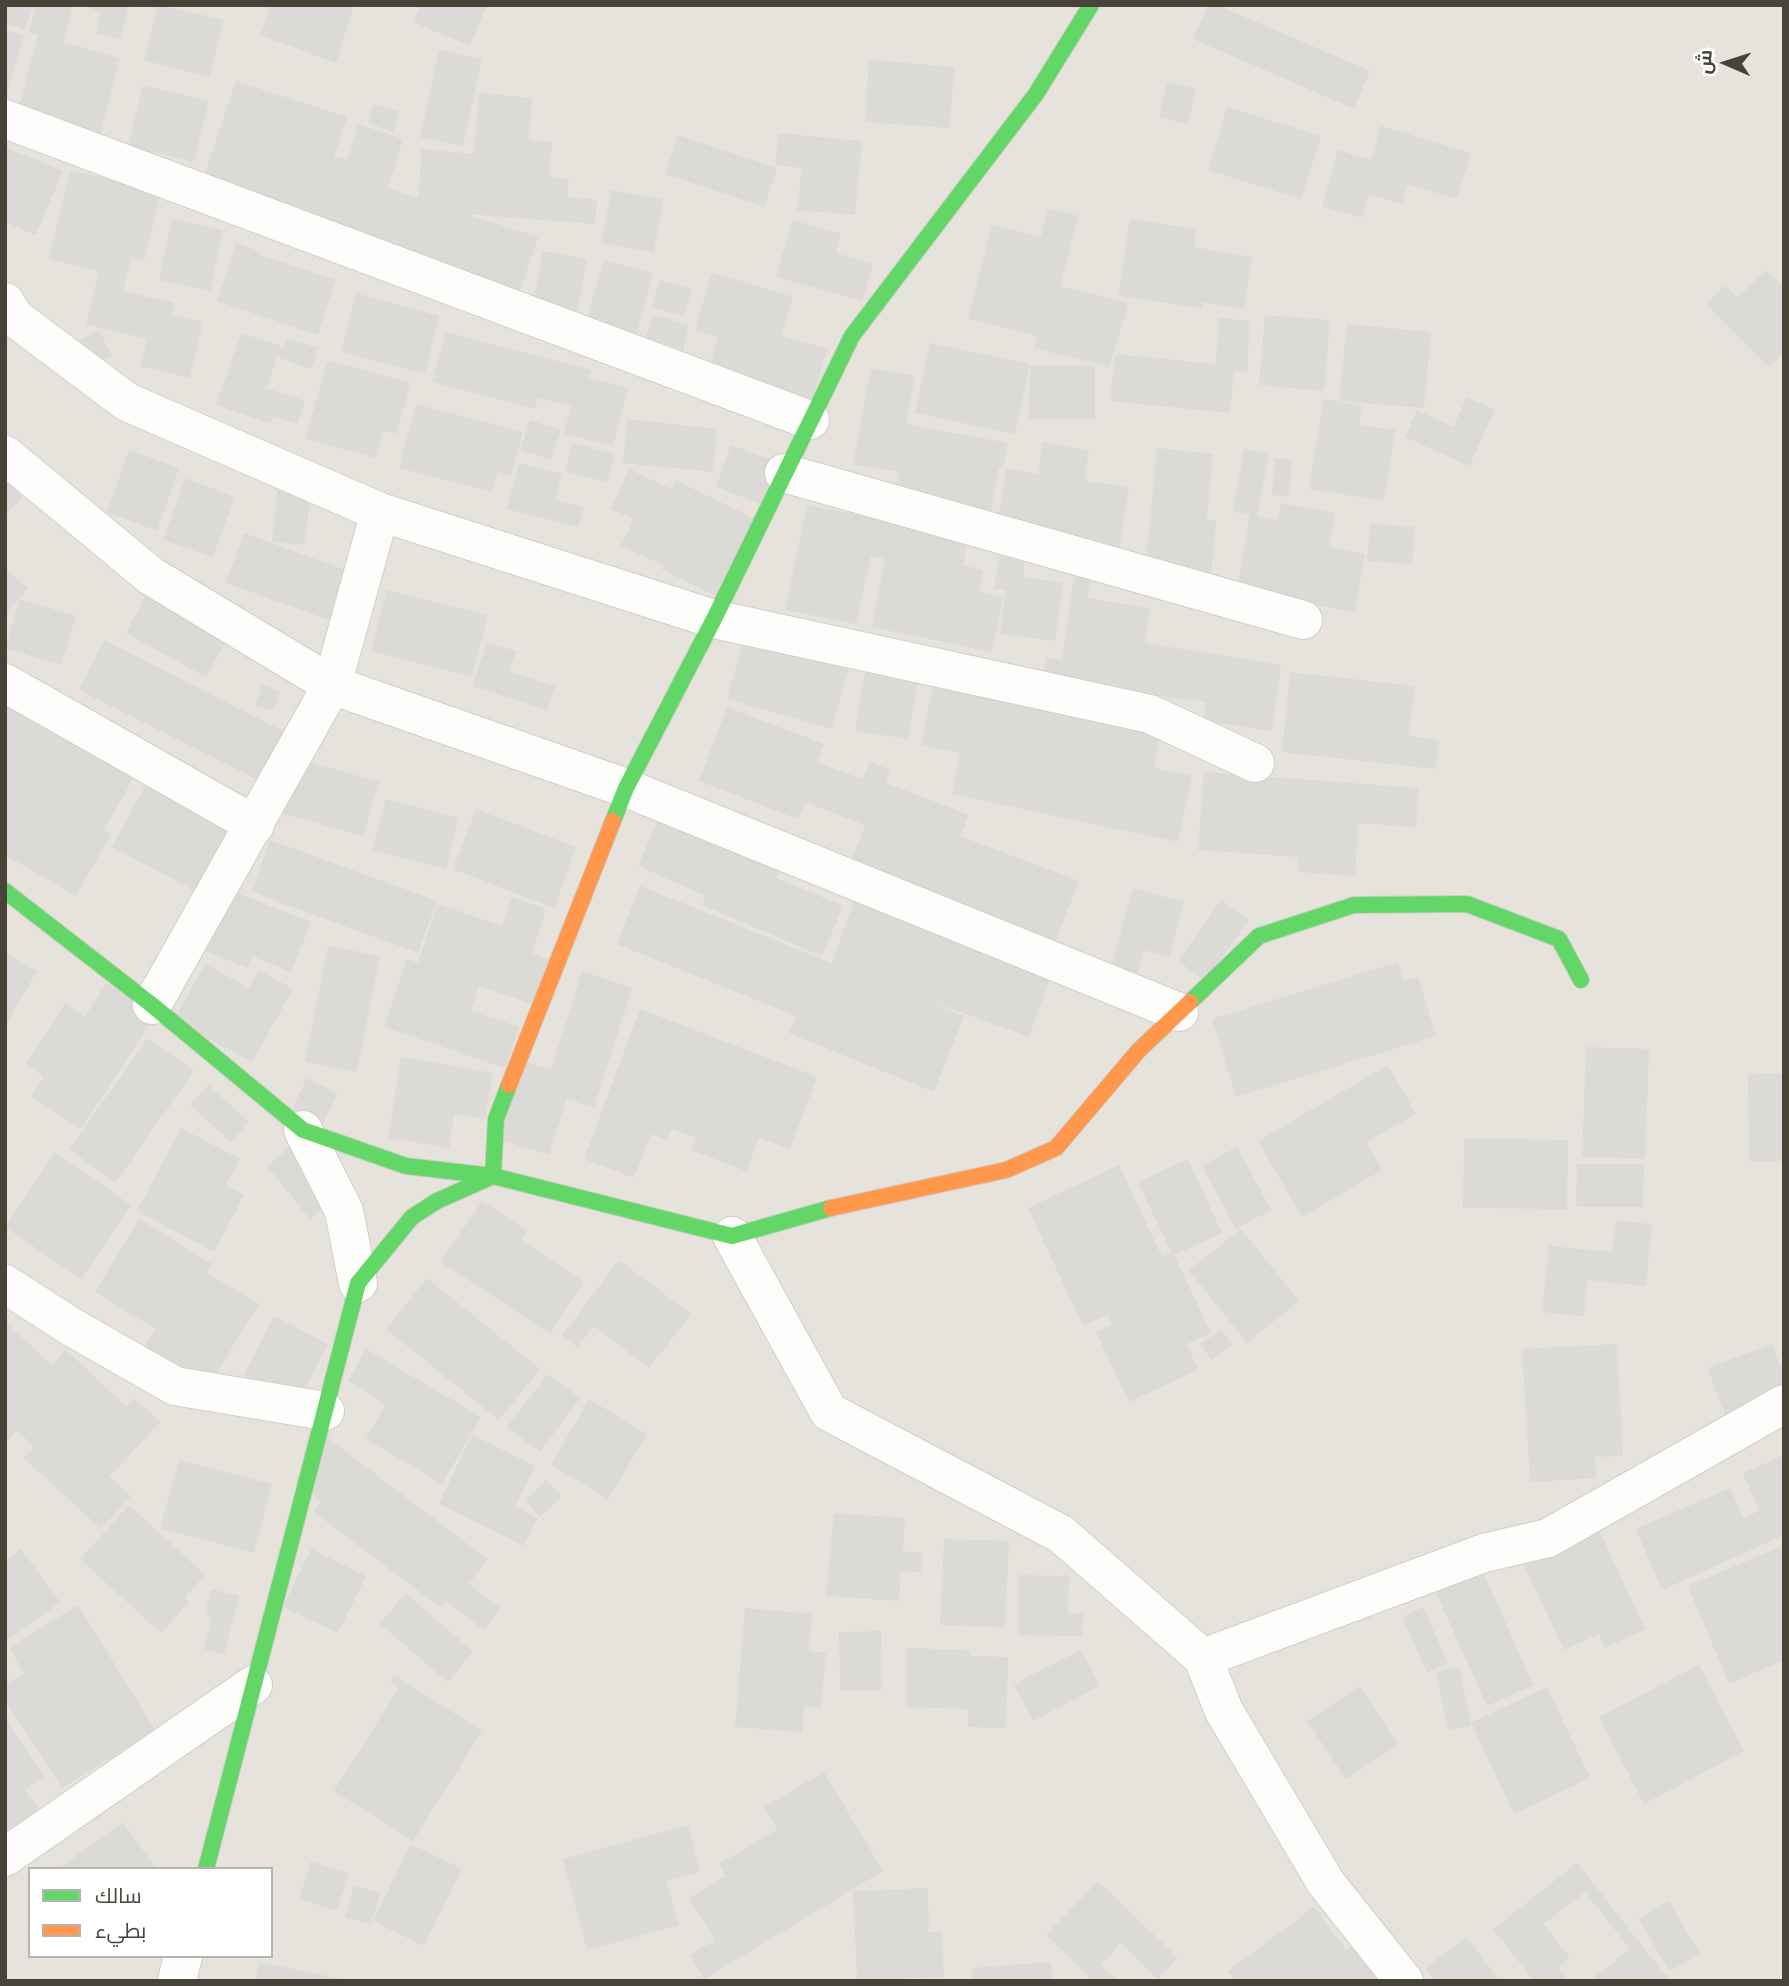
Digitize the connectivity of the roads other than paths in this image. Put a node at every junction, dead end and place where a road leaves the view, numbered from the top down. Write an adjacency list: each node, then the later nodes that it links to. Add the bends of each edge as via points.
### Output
1 (1091, 5): 4 (street, via 1036,94 852,336)
2 (5, 119): 4 (street)
3 (5, 302): 7 (street, via 15,318 127,402)
4 (810, 420): 6 (street)
5 (5, 455): 11 (street, via 151,576)
6 (784, 473): 8 (street); 9 (street)
7 (380, 512): 8 (street); 11 (street)
8 (715, 619): 12 (street, via 1150,715); 13 (street)
9 (1303, 620)
10 (5, 683): 14 (street)
11 (331, 685): 13 (street); 14 (street)
12 (1255, 763)
13 (626, 788): 18 (street); 20 (street, via 496,1119)
14 (255, 825): 17 (street)
15 (5, 891): 17 (street)
16 (1581, 980): 18 (street, via 1559,939 1468,904 1354,905 1259,936)
17 (152, 1005): 19 (street)
18 (1179, 1012): 21 (street, via 1139,1050 1056,1148 1006,1170 863,1199)
19 (303, 1130): 20 (street, via 406,1166); 22 (street, via 344,1211)
20 (493, 1176): 21 (street); 22 (street, via 437,1200 412,1217)
21 (732, 1236): 26 (street, via 829,1412 1061,1534)
22 (358, 1283): 25 (street)
23 (5, 1284): 25 (street, via 175,1386)
24 (1784, 1404): 26 (street, via 1548,1538 1484,1553)
25 (325, 1411): 27 (street)
26 (1203, 1658): 32 (street, via 1224,1711 1326,1882)
27 (253, 1685): 28 (street); 29 (street)
28 (5, 1857)
29 (207, 1867)
30 (183, 1958): 31 (street)
31 (177, 1981)
32 (1404, 1981)

